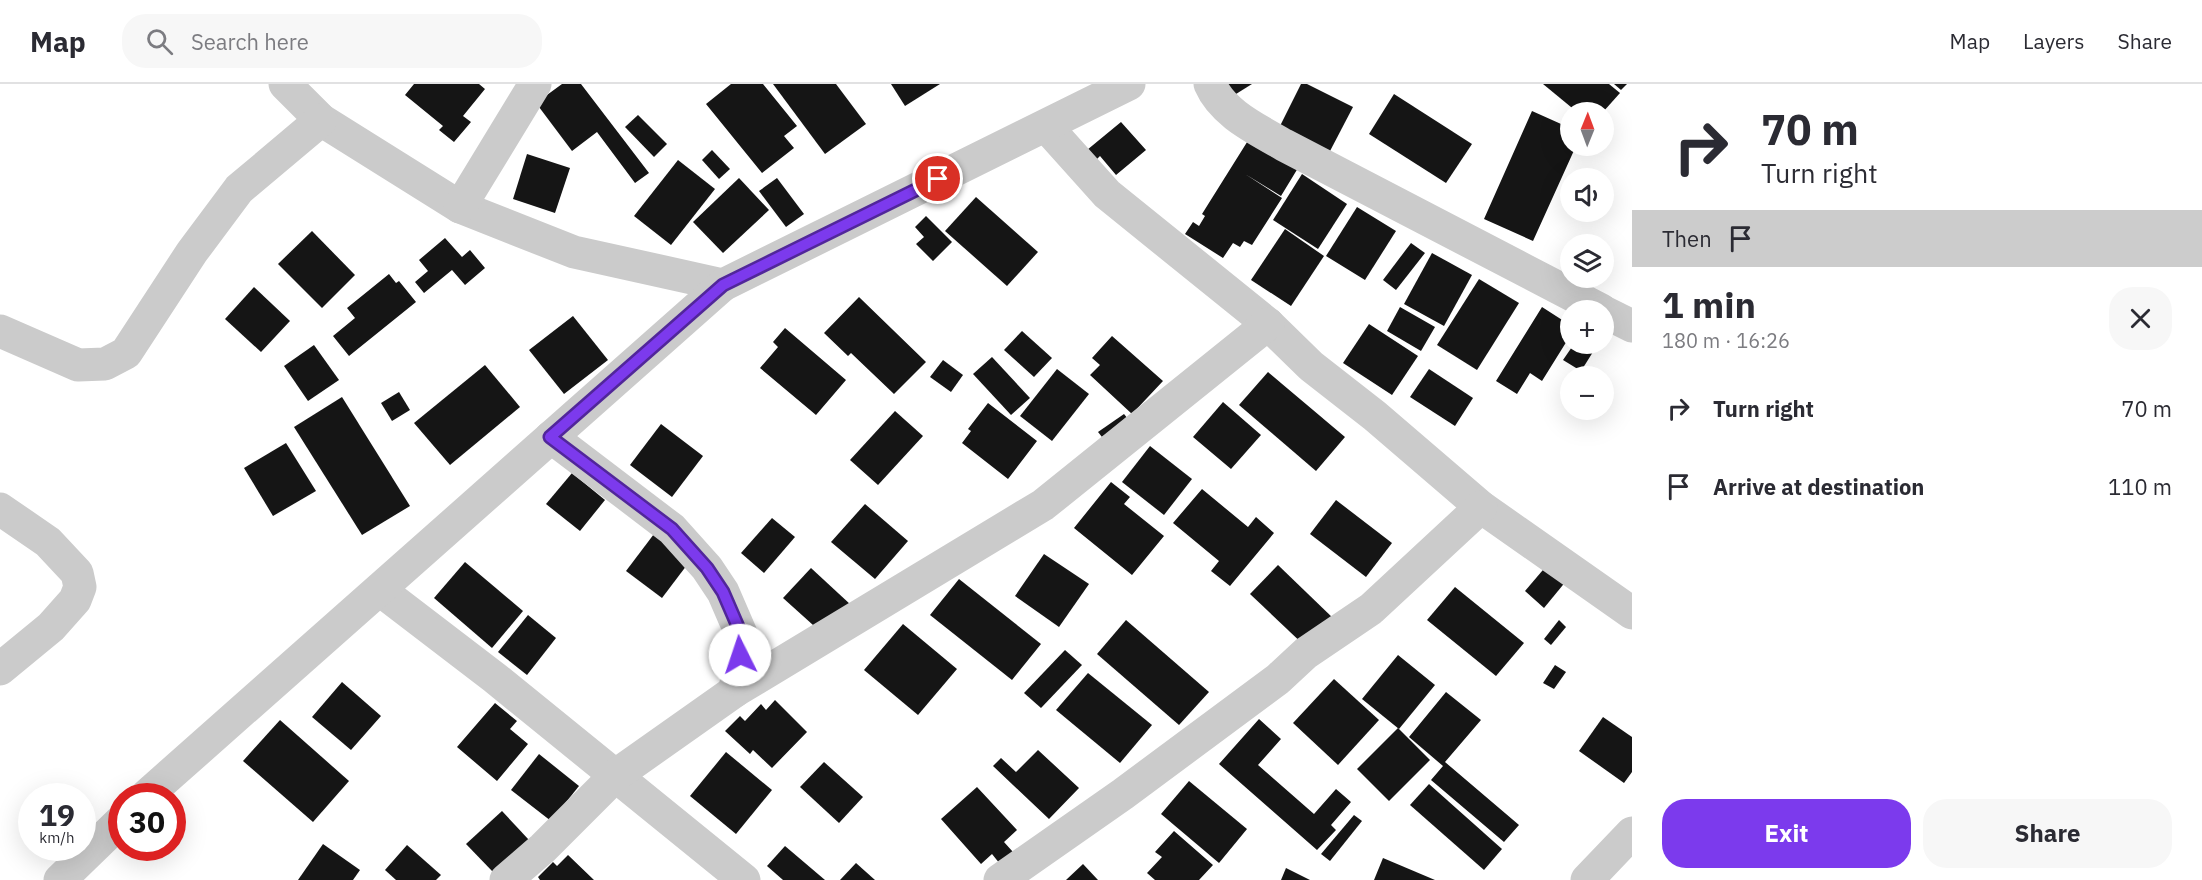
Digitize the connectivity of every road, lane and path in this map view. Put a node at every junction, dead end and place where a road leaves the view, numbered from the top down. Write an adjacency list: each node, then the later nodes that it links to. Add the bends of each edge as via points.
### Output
1 (285, 84): 5 (street)
2 (535, 84): 7 (street)
3 (1129, 84): 6 (street)
4 (1210, 84): 9 (street, via 1233,114 1284,145)
5 (321, 120): 7 (street); 13 (street, via 239,189 126,353 105,364 78,365)
6 (1046, 126): 8 (street); 11 (street, via 1107,194)
7 (460, 207): 8 (street, via 574,252)
8 (723, 285): 14 (street)
9 (1581, 300)
10 (1614, 317): 12 (street)
11 (1268, 324): 15 (street, via 1311,366); 20 (street, via 1043,505)
12 (1632, 326)
13 (0, 331)
14 (550, 437): 17 (street); 20 (street, via 672,529 707,568 723,592 742,636)
15 (1481, 507): 18 (street); 28 (street, via 1371,609 1306,653 1278,679 1123,794)
16 (0, 509): 19 (street, via 48,542 77,573 80,587 75,600 51,627)
17 (380, 590): 21 (street); 22 (street)
18 (1632, 613)
19 (0, 669)
20 (735, 691): 21 (street)
21 (616, 775): 26 (street); 27 (street)
22 (161, 783)
23 (1632, 833): 29 (street)
24 (108, 834): 25 (street)
25 (60, 880)
26 (506, 880)
27 (744, 880)
28 (1000, 880)
29 (1587, 880)

